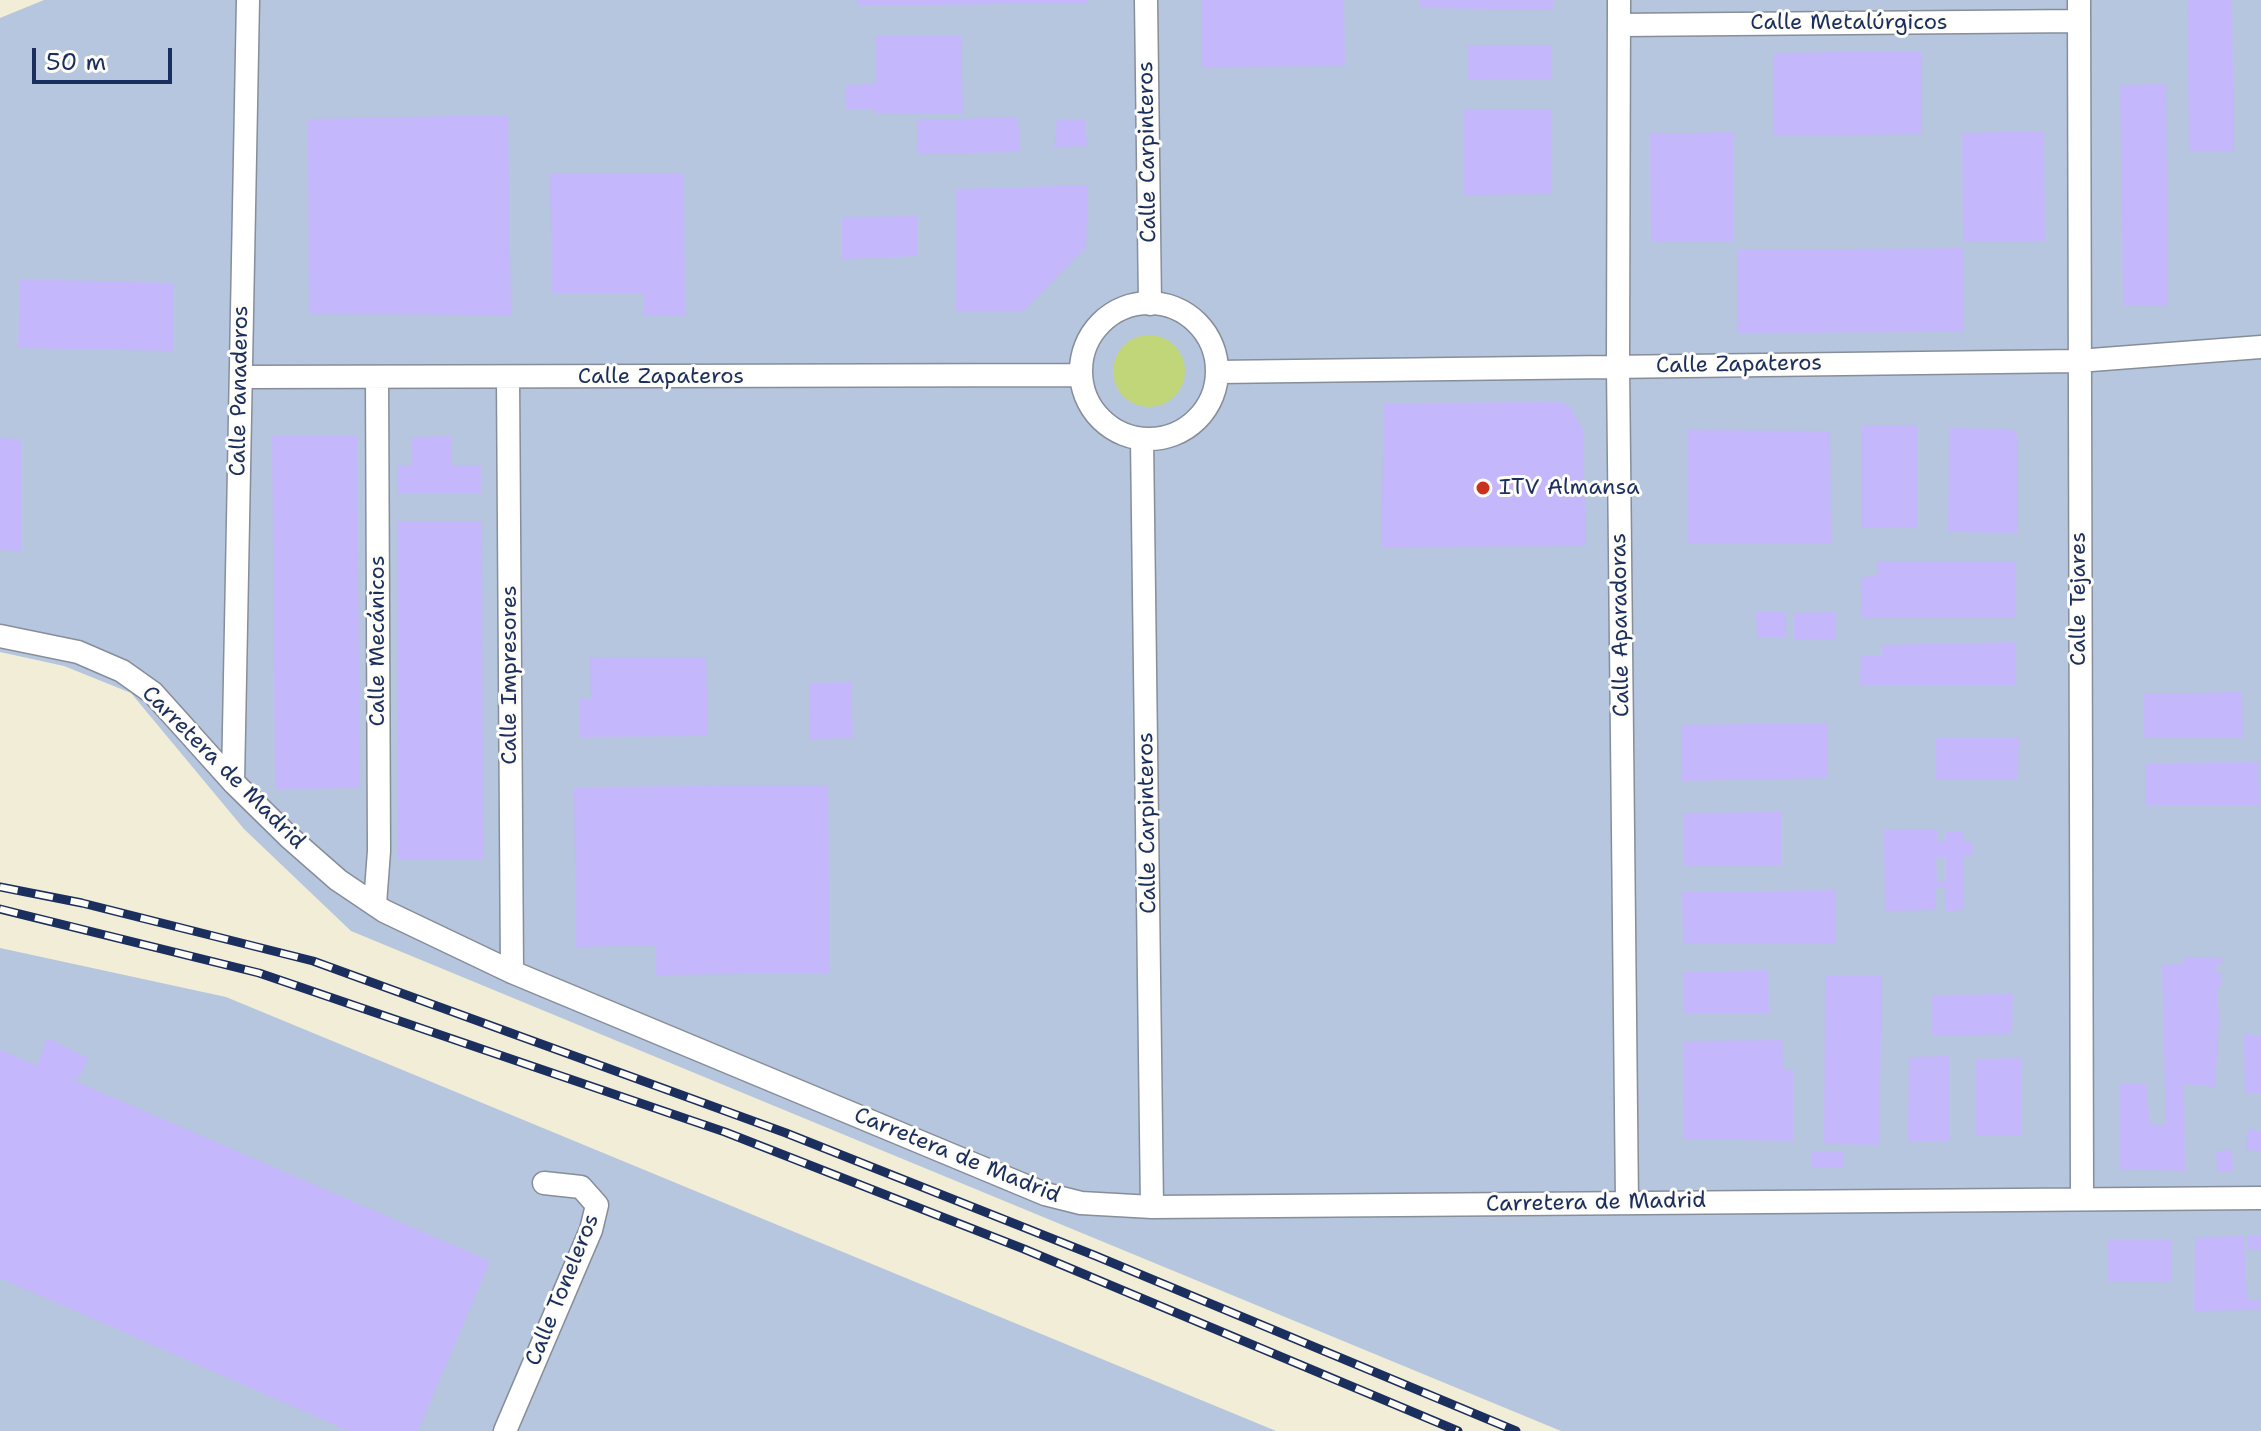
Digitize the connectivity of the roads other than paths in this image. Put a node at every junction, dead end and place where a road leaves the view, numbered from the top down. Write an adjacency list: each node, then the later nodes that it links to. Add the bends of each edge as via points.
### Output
1 (248, 0): 12 (street, Calle Panaderos)
2 (1146, 0): 6 (street, Calle Carpinteros)
3 (1619, 0): 5 (street, Calle Aparadoras)
4 (2079, 11): 5 (street, Calle Metalúrgicos); 8 (street, Calle Tejares)
5 (1619, 25): 9 (street, Calle Aparadoras)
6 (1150, 304): 10 (street, via 1174,308 1206,333); 11 (street, via 1110,316 1094,332)
7 (2261, 347): 8 (street, Calle Zapateros)
8 (2078, 361): 9 (street, Calle Zapateros); 21 (street, Calle Tejares)
9 (1618, 366): 10 (street, Calle Zapateros); 23 (street, Calle Aparadoras)
10 (1217, 372): 15 (street, via 1202,414 1185,429)
11 (1081, 375): 14 (street, Calle Zapateros); 15 (street, via 1093,411 1107,425)
12 (241, 377): 13 (street, Calle Zapateros); 17 (street, Calle Panaderos)
13 (377, 377): 14 (street, Calle Zapateros); 18 (street, Calle Mecánicos)
14 (508, 377): 19 (street, Calle Impresores)
15 (1142, 439): 24 (street, Calle Carpinteros)
16 (0, 636): 17 (street, Carretera de Madrid, via 78,652 122,671 183,722)
17 (233, 782): 18 (street, Carretera de Madrid, via 338,880)
18 (375, 904): 19 (street, Carretera de Madrid)
19 (512, 972): 24 (street, Carretera de Madrid, via 1045,1194 1081,1203)
20 (544, 1183): 25 (street, Calle Toneleros, via 581,1187 597,1205)
21 (2082, 1198): 22 (street, Carretera de Madrid); 23 (street, Carretera de Madrid)
22 (2255, 1198)
23 (1627, 1202): 24 (street, Carretera de Madrid)
24 (1152, 1207)
25 (505, 1431)

